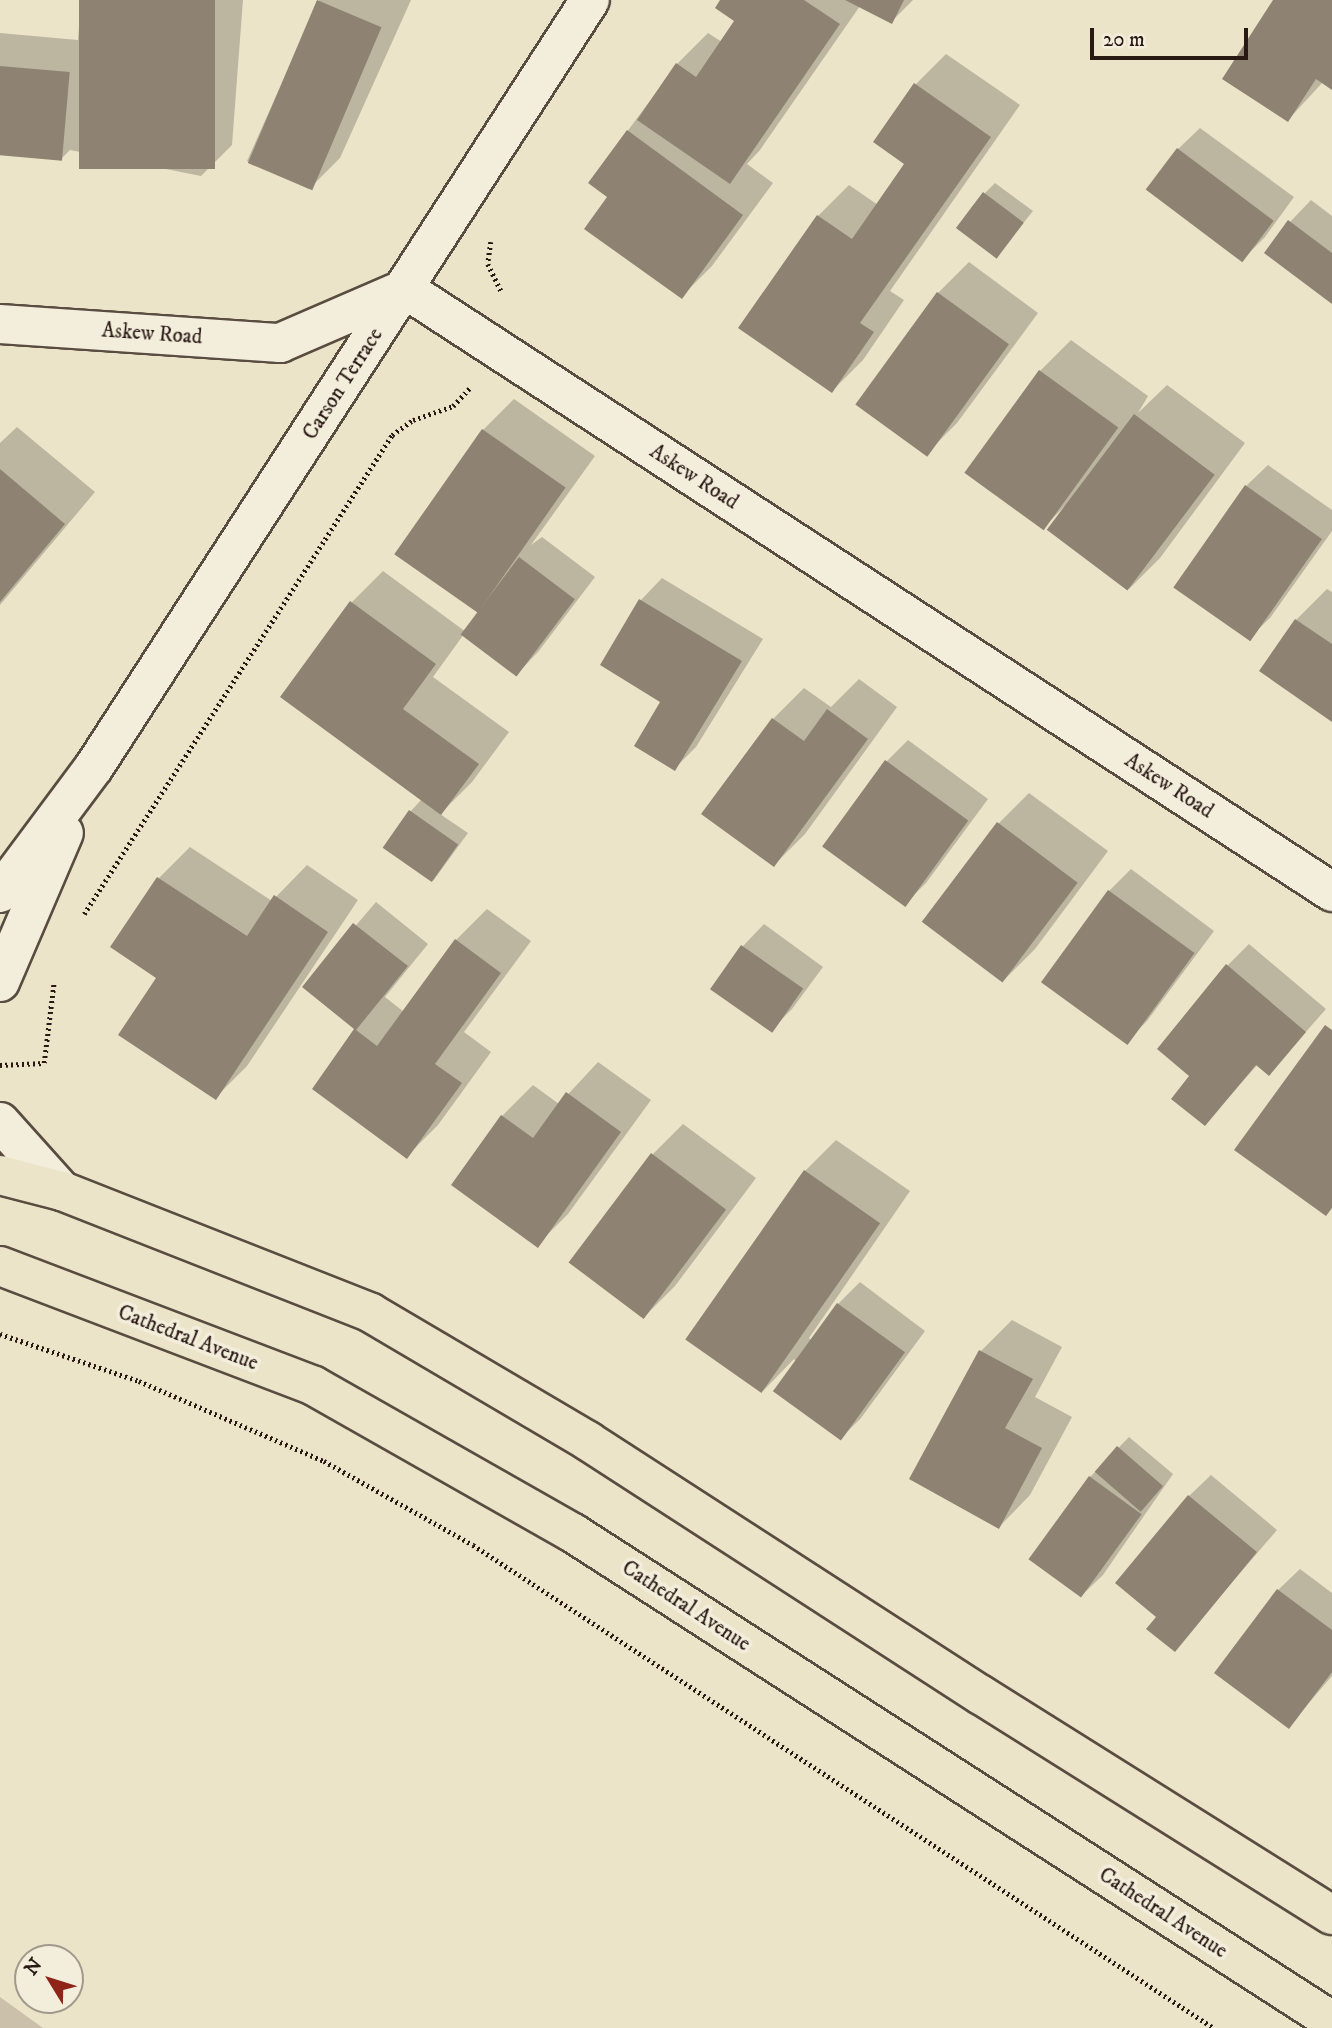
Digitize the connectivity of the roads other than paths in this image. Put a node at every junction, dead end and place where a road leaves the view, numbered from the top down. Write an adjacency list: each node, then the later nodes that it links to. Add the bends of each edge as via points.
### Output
1 (590, 0): 2 (street, Carson Terrace)
2 (405, 289): 3 (street, Askew Road, via 280,343); 4 (street, Carson Terrace); 5 (street, Askew Road)
3 (0, 324)
4 (94, 767): 6 (street, Carson Terrace); 7 (street, Carson Terrace)
5 (1332, 892)
6 (0, 893)
7 (0, 982)
8 (0, 1122): 10 (street)
9 (0, 1175): 10 (main road)
10 (62, 1191): 12 (main road, via 371,1313 589,1441)
11 (0, 1266): 13 (main road, Cathedral Avenue, via 314,1387 573,1533)
12 (1332, 1915)
13 (1332, 2021)

